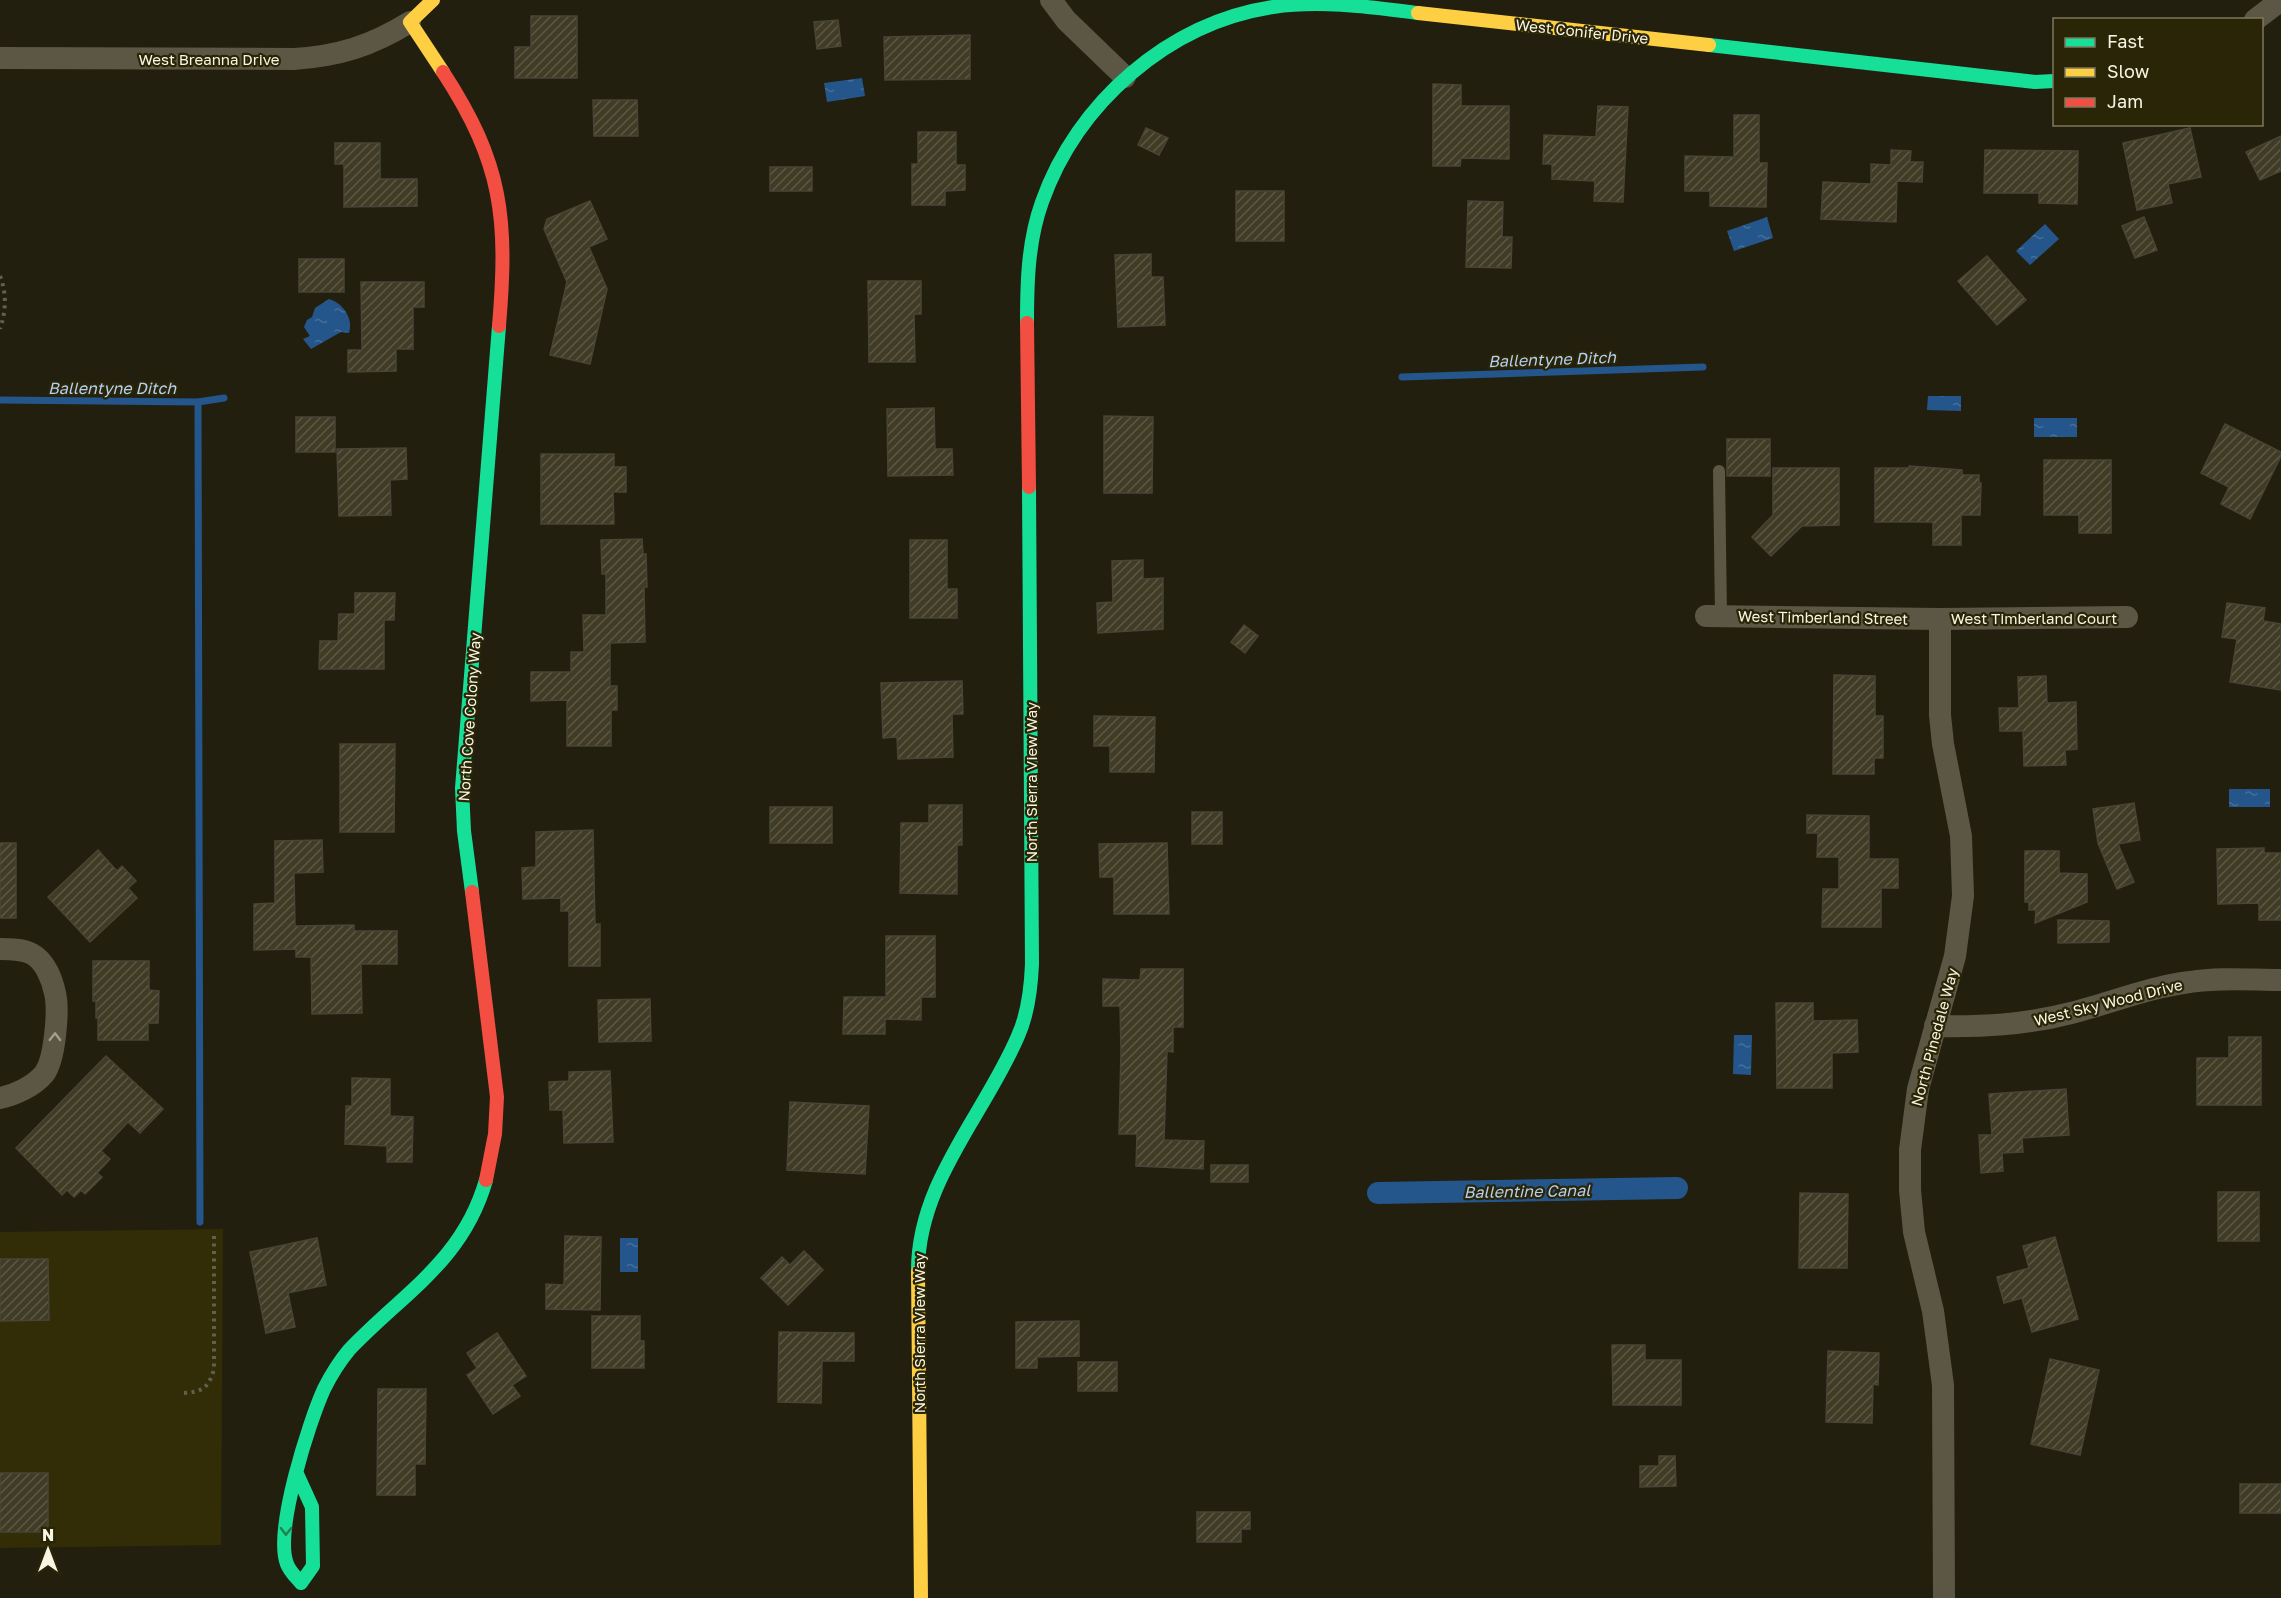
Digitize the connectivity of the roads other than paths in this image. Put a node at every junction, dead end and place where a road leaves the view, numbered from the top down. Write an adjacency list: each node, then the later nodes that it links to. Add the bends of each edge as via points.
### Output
1 (433, 0): 5 (street)
2 (1051, 0): 7 (street, via 1066,20)
3 (2281, 0): 4 (street)
4 (2258, 18)
5 (410, 22): 6 (street, West Breanna Drive, via 376,41 325,57); 17 (street, North Cove Colony Way, via 479,135 497,188 502,218 503,276 462,788 497,1126 486,1183 462,1235 428,1279 367,1331 332,1374 317,1405)
6 (0, 58)
7 (1125, 77): 8 (street, West Conifer Drive, via 1170,44 1216,22 1266,8 1316,3); 19 (street, North Sierra View Way, via 1090,114 1062,156 1042,203 1030,252 1031,989 1018,1037 933,1194 920,1242)
8 (2053, 81)
9 (1719, 471): 10 (lane)
10 (1713, 616): 12 (street, West Timberland Street)
11 (2127, 617): 12 (street, West Timberland Court)
12 (1940, 619): 15 (street, North Pinedale Way, via 1940,715 1961,836 1963,896 1955,956)
13 (0, 949): 16 (street, one-way to 13, via 29,1086 45,1073 55,1049 56,994 47,969 32,954)
14 (2281, 980): 15 (street, West Sky Wood Drive, via 2191,981 2152,988 2070,1014 2010,1025)
15 (1935, 1026): 20 (street, North Pinedale Way, via 1912,1125 1910,1190 1914,1232 1933,1311 1943,1385)
16 (0, 1098)
17 (297, 1474): 18 (street, North Cove Colony Way, one-way to 18, via 287,1505 286,1563); 18 (street, North Cove Colony Way, via 312,1507 313,1566)
18 (301, 1591)
19 (921, 1598)
20 (1944, 1598)

